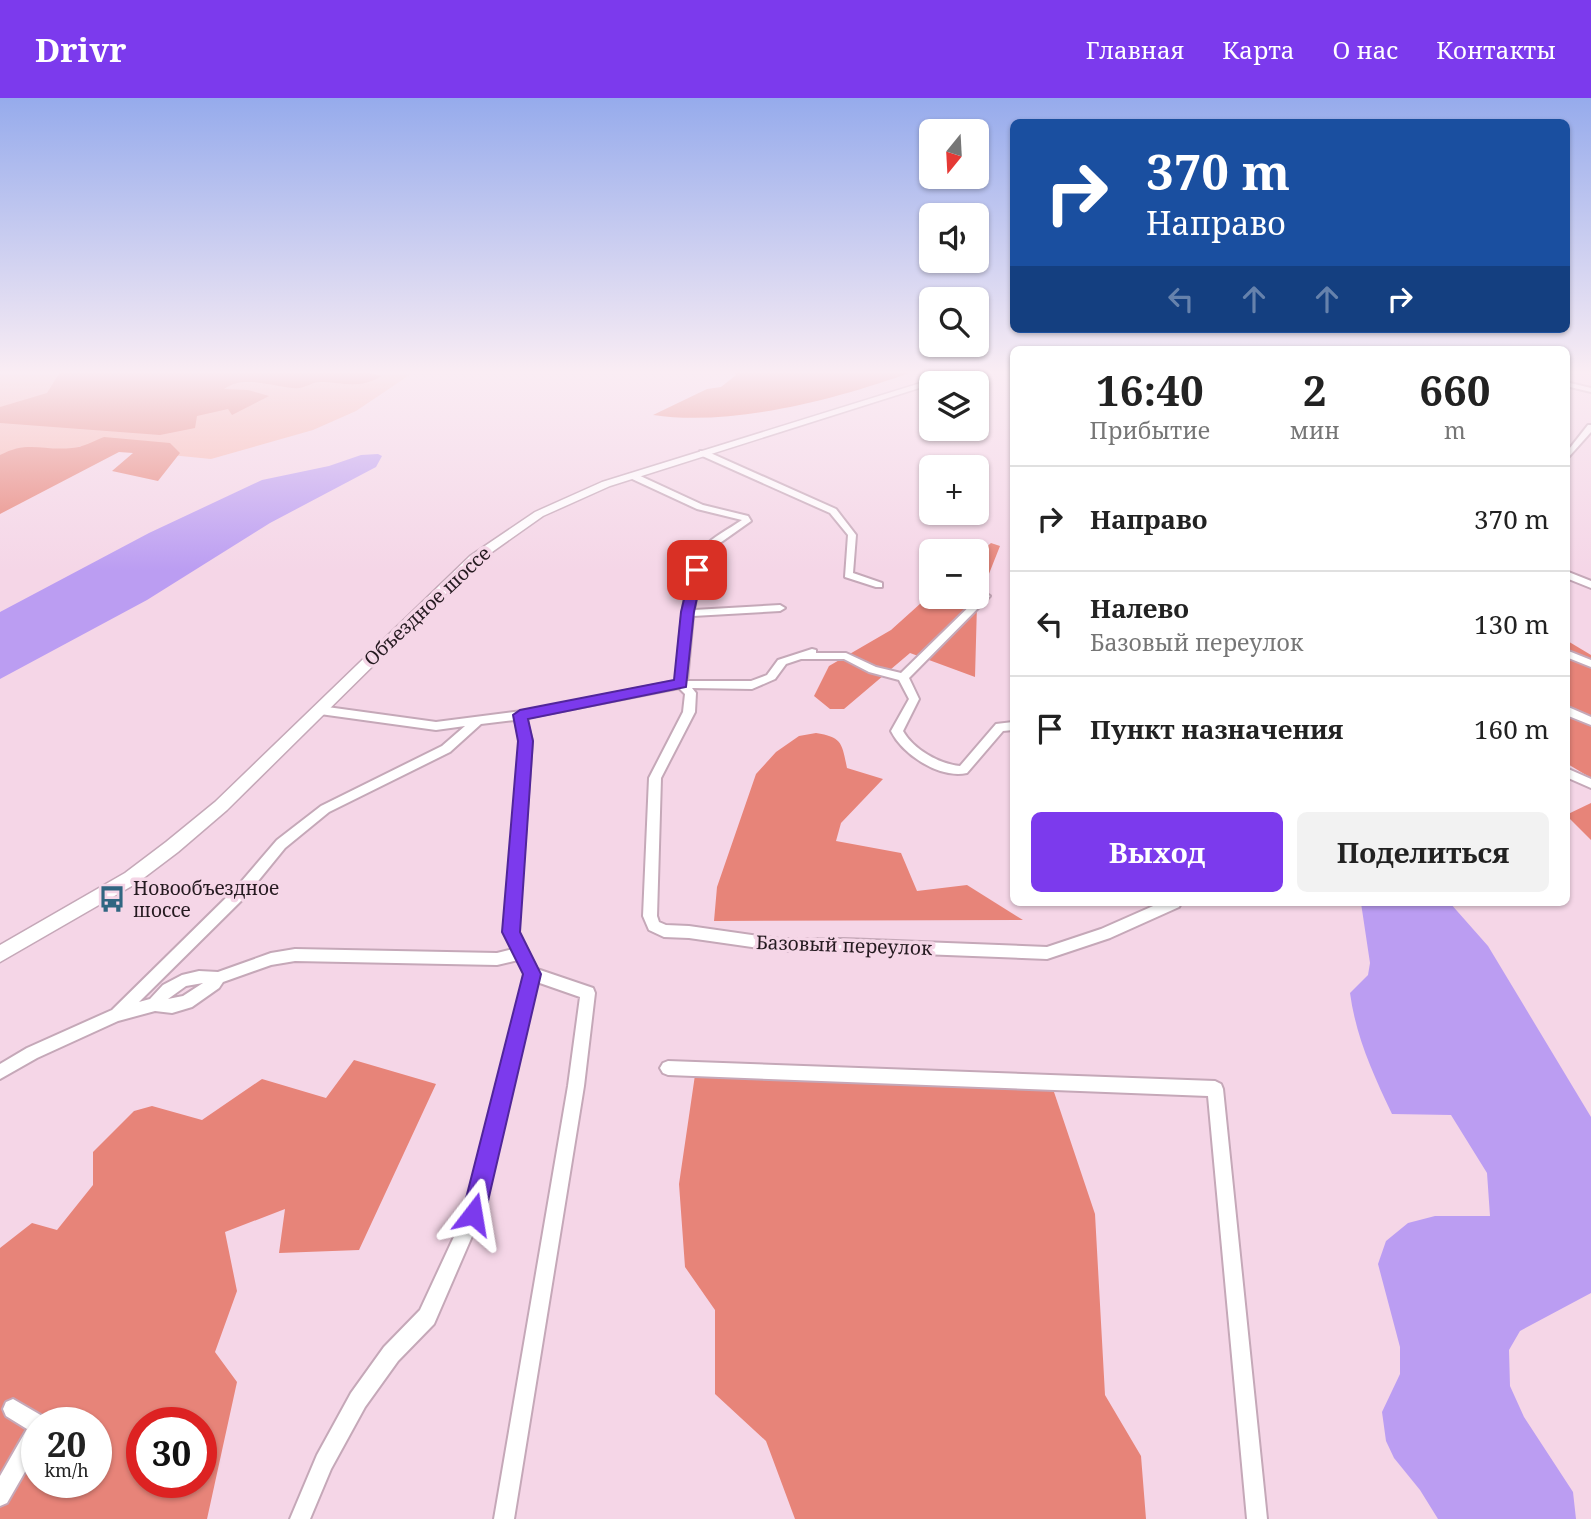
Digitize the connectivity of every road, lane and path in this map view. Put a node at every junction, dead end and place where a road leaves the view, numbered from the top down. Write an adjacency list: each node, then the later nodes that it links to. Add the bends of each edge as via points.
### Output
1 (751, 438): 3 (main road, Объездное шоссе)
2 (1582, 438): 4 (street)
3 (703, 453): 5 (main road, Объездное шоссе); 7 (street, via 833,511 852,535 848,575)
4 (1570, 453)
5 (634, 476): 11 (street, Базовый переулок, via 700,507 747,520 698,559); 18 (main road, Объездное шоссе, via 580,495 505,535 474,559)
6 (1570, 576): 8 (street)
7 (879, 585)
8 (1591, 585)
9 (780, 608): 11 (street)
10 (972, 609): 16 (street)
11 (688, 612): 17 (street, Базовый переулок)
12 (812, 652): 14 (street)
13 (1570, 655): 15 (street)
14 (797, 657): 16 (street, via 846,656 873,670); 17 (street, via 782,662 771,677 751,685)
15 (1591, 664)
16 (903, 677): 23 (street, via 914,699 897,731 899,737 948,769 963,770 1000,727)
17 (681, 684): 20 (street); 26 (street, Базовый переулок, via 691,693 689,712 655,778 650,916 654,926 664,932 779,945 1046,953 1105,934)
18 (320, 710): 21 (street, via 436,726); 28 (main road, Объездное шоссе, via 221,806 131,878)
19 (1570, 712): 22 (street)
20 (520, 715): 21 (street); 27 (street, via 526,741 511,932)
21 (481, 719): 32 (street, via 446,749 325,809 281,844 240,894)
22 (1591, 721)
23 (1010, 726)
24 (1570, 774): 25 (street)
25 (1591, 784)
26 (1165, 906)
27 (521, 953): 29 (street); 30 (street, via 497,958 295,955)
28 (0, 954)
29 (532, 974): 39 (street, via 473,1214 427,1317 391,1354 358,1400); 40 (street, via 588,993)
30 (218, 978): 31 (street, via 187,1002); 31 (street, via 183,979)
31 (155, 1004): 32 (street)
32 (116, 1015): 34 (street)
33 (668, 1068): 41 (street, via 1216,1089)
34 (0, 1072)
35 (13, 1409): 36 (street)
36 (21, 1414)
37 (21, 1459): 38 (street)
38 (0, 1496)
39 (300, 1519)
40 (504, 1519)
41 (1257, 1519)

